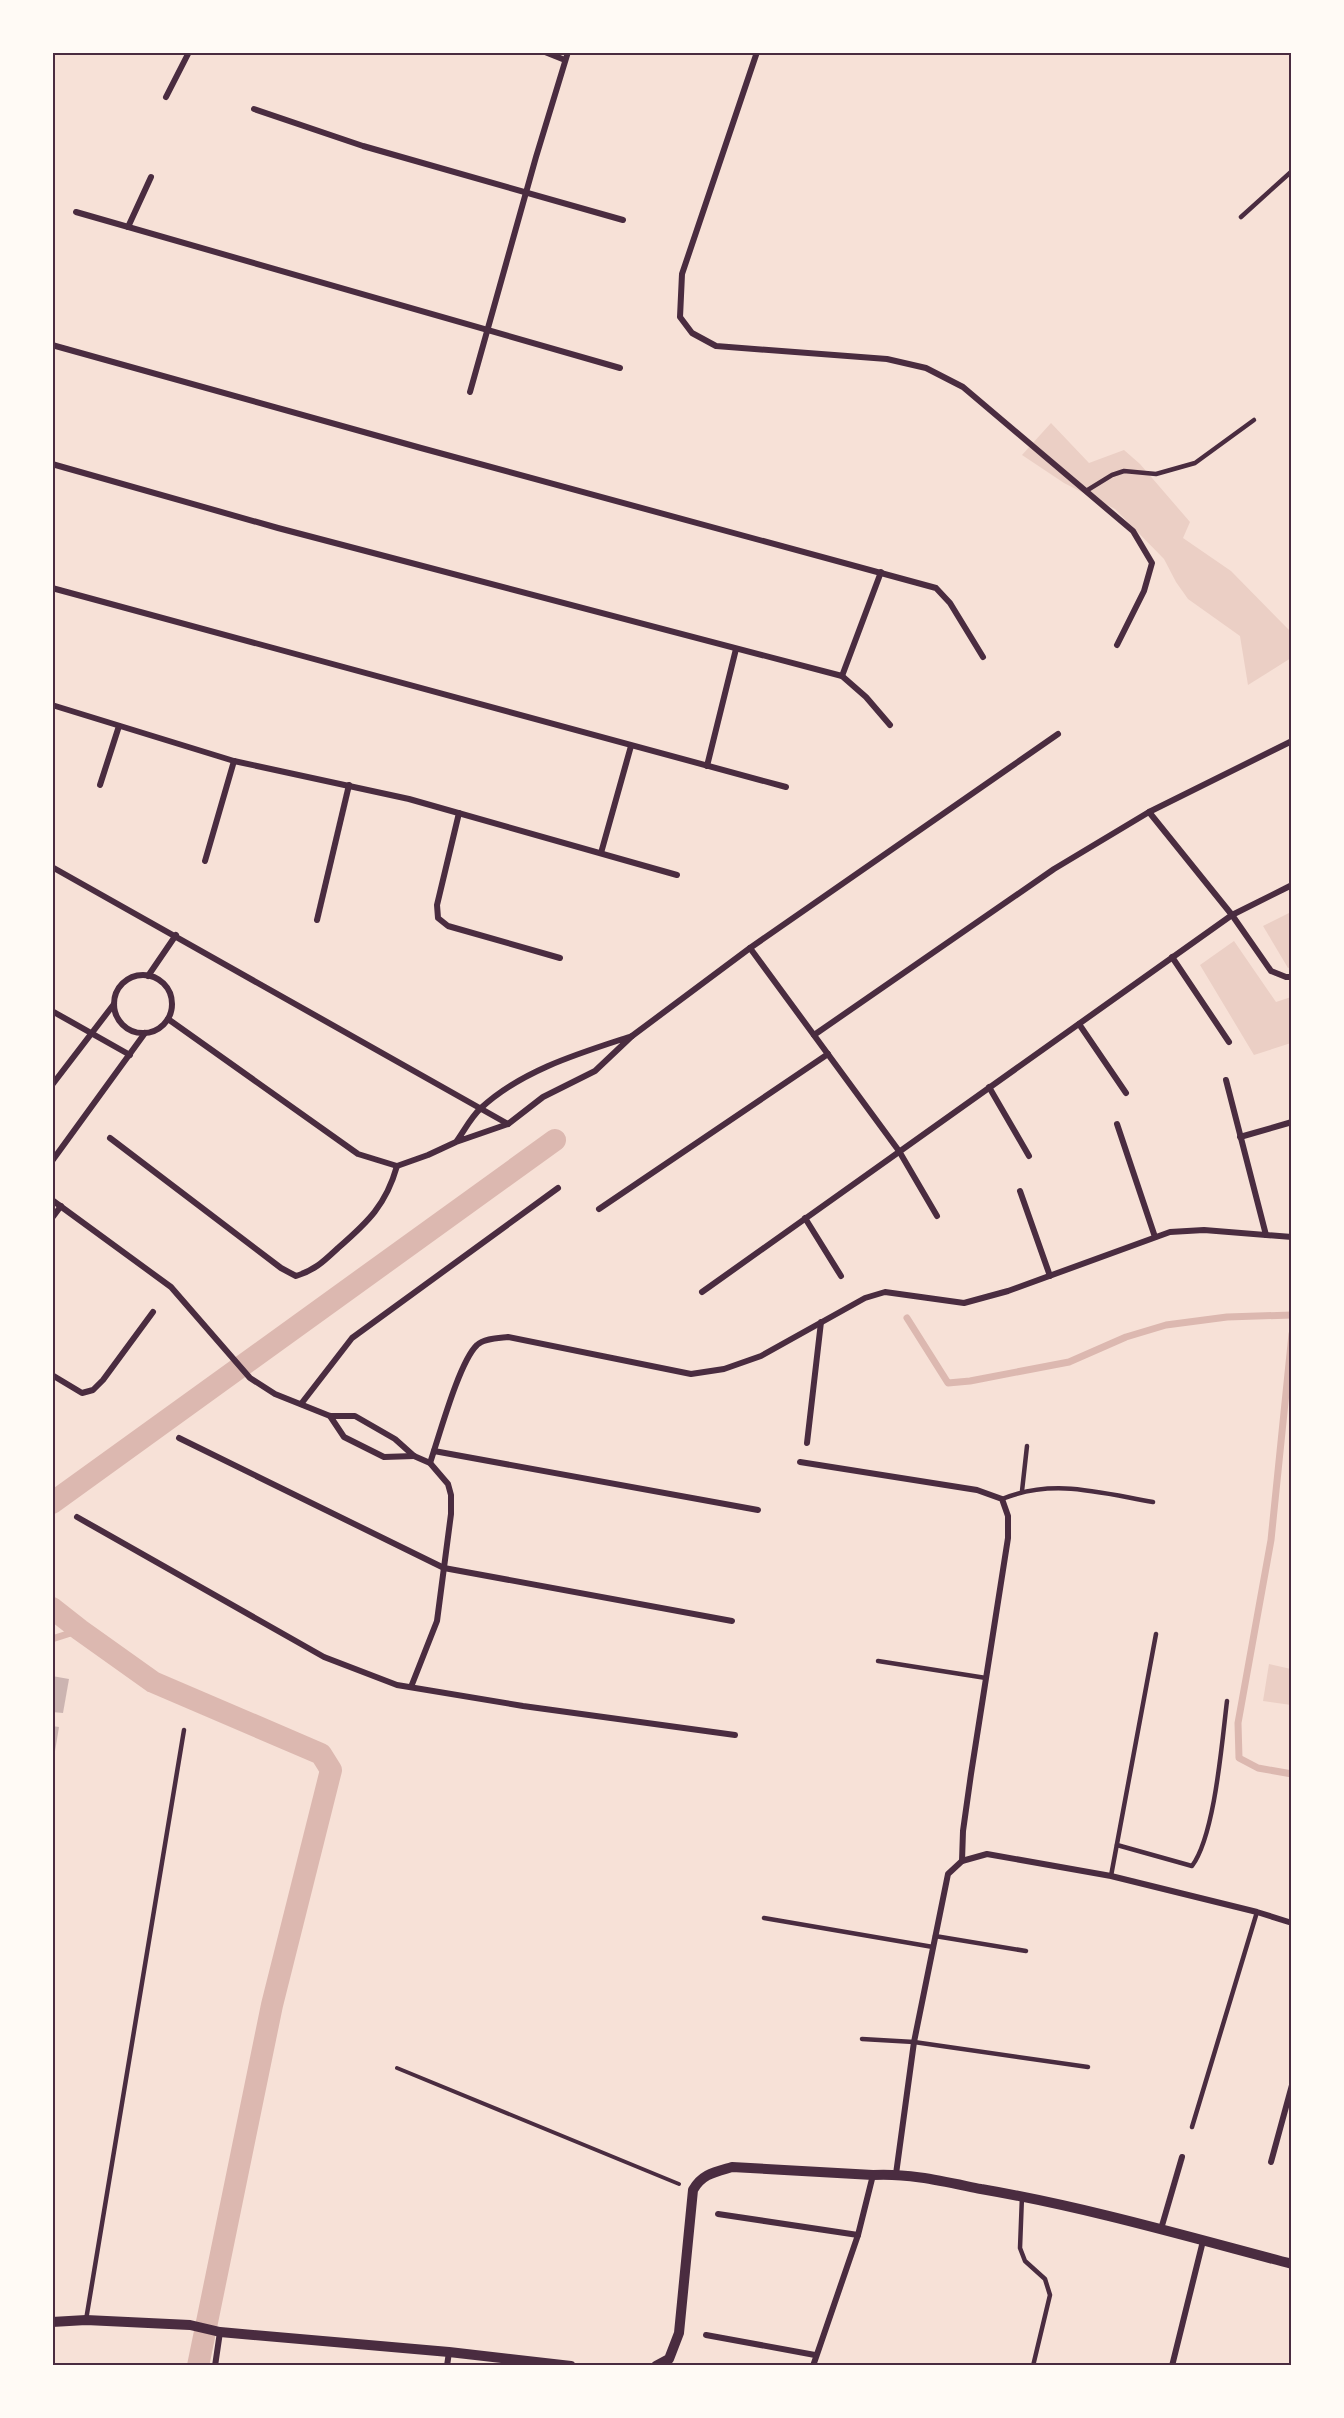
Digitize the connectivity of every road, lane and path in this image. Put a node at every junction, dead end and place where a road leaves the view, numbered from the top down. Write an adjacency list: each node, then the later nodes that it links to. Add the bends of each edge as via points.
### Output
1 (189, 52): 6 (street)
2 (545, 52): 5 (street)
3 (568, 52): 5 (street)
4 (757, 52): 21 (street, via 682,274 680,317 692,333 716,346 887,359 926,368 963,387)
5 (565, 60): 10 (street)
6 (166, 97)
7 (254, 109): 10 (street, via 363,146)
8 (1292, 171): 12 (lane)
9 (151, 177): 14 (street)
10 (526, 192): 13 (street); 15 (street)
11 (76, 212): 14 (street)
12 (1241, 217)
13 (623, 220)
14 (128, 227): 15 (street)
15 (486, 330): 17 (street); 18 (street)
16 (52, 345): 22 (street)
17 (620, 368)
18 (470, 392)
19 (1254, 420): 21 (lane, via 1195,463 1156,474 1124,471)
20 (52, 464): 25 (street)
21 (1086, 491): 24 (street, via 1133,531 1152,563 1144,591)
22 (881, 572): 26 (street, via 936,588); 27 (street)
23 (52, 588): 33 (street)
24 (1117, 645)
25 (735, 649): 27 (street); 35 (street)
26 (983, 657)
27 (842, 676): 29 (street)
28 (52, 705): 30 (street)
29 (890, 725)
30 (119, 726): 34 (street); 36 (street)
31 (1058, 734): 49 (street)
32 (1292, 741): 39 (street)
33 (631, 746): 35 (street); 41 (street)
34 (234, 761): 37 (street); 42 (street)
35 (707, 766): 38 (street)
36 (100, 785)
37 (349, 785): 40 (street); 47 (street)
38 (786, 787)
39 (1149, 812): 46 (street); 60 (street, via 1054,869)
40 (459, 813): 41 (street); 51 (street, via 437,905 438,918 448,926)
41 (601, 853): 44 (street)
42 (205, 861)
43 (52, 867): 48 (street)
44 (677, 875)
45 (1292, 885): 46 (street)
46 (1232, 915): 50 (street); 53 (street, via 1271,971)
47 (317, 920)
48 (176, 935): 52 (street); 69 (street)
49 (750, 948): 60 (street); 61 (street)
50 (1172, 957): 57 (street); 62 (street)
51 (560, 958)
52 (148, 976): 54 (street, via 129,979 116,994); 56 (street, via 158,979 170,993 173,1002)
53 (1292, 977)
54 (114, 1004): 58 (street); 59 (street, via 120,1022 136,1033)
55 (52, 1011): 58 (street)
56 (168, 1019): 59 (street); 79 (street, via 358,1154)
57 (1079, 1024): 67 (street); 68 (street)
58 (92, 1033): 64 (street); 66 (street)
59 (145, 1033): 64 (street)
60 (814, 1035): 63 (street)
61 (632, 1036): 69 (street, via 582,1052 517,1081); 71 (street, via 595,1071 543,1097)
62 (1229, 1042)
63 (828, 1054): 76 (street); 84 (street)
64 (130, 1055): 78 (street)
65 (1226, 1080): 73 (street)
66 (52, 1085)
67 (989, 1087): 76 (street); 77 (street)
68 (1126, 1093)
69 (480, 1108): 71 (street); 75 (street)
70 (1292, 1122): 73 (street)
71 (508, 1124): 75 (street)
72 (1117, 1124): 89 (street)
73 (1240, 1137): 88 (street)
74 (110, 1138): 79 (street, via 296,1276 313,1271 371,1219 392,1185)
75 (456, 1142): 79 (street)
76 (899, 1151): 85 (street); 87 (street)
77 (1029, 1155)
78 (52, 1161)
79 (398, 1166)
80 (558, 1188): 97 (street, via 352,1338)
81 (1020, 1191): 91 (street)
82 (52, 1200): 83 (street)
83 (61, 1206): 86 (street); 97 (street, via 171,1287 250,1378 261,1387)
84 (599, 1209)
85 (936, 1216)
86 (52, 1218)
87 (805, 1218): 92 (street); 93 (street)
88 (1266, 1235): 89 (street, via 1204,1230); 90 (street)
89 (1155, 1237): 91 (street)
90 (1292, 1237)
91 (1050, 1275): 95 (street, via 964,1303 885,1292 865,1298)
92 (841, 1276)
93 (702, 1292)
94 (153, 1312): 96 (street, via 93,1390 82,1393)
95 (821, 1322): 100 (street); 102 (street, via 761,1356 724,1369 691,1374 508,1337 477,1344 461,1371)
96 (52, 1375)
97 (301, 1404): 98 (street)
98 (330, 1416): 103 (street, via 355,1416 395,1439); 103 (street, via 344,1437 384,1457)
99 (179, 1438): 111 (street)
100 (807, 1443)
101 (1027, 1446): 106 (lane)
102 (434, 1451): 105 (street); 109 (street)
103 (414, 1456): 105 (street)
104 (800, 1462): 107 (street, via 977,1490)
105 (430, 1463): 111 (street, via 448,1484 451,1495)
106 (1022, 1491): 107 (lane); 108 (lane, via 1069,1488)
107 (1002, 1499): 115 (street, via 1008,1516 1008,1538)
108 (1153, 1502)
109 (758, 1510)
110 (77, 1517): 116 (street, via 324,1657)
111 (444, 1568): 112 (street); 116 (street, via 437,1621)
112 (732, 1621)
113 (1156, 1634): 120 (lane)
114 (878, 1661): 115 (lane)
115 (986, 1678): 121 (street, via 964,1820)
116 (411, 1687): 119 (street)
117 (1227, 1701): 120 (lane, via 1203,1847 1192,1866)
118 (184, 1730): 147 (lane)
119 (735, 1735)
120 (1117, 1845): 122 (lane)
121 (962, 1861): 122 (street, via 987,1854); 126 (street, via 948,1874)
122 (1111, 1876): 123 (street)
123 (1257, 1912): 125 (street); 135 (lane)
124 (764, 1918): 127 (lane)
125 (1292, 1923)
126 (935, 1936): 127 (street); 128 (lane)
127 (933, 1947): 130 (street)
128 (1026, 1951)
129 (862, 2039): 130 (lane)
130 (914, 2042): 131 (lane); 138 (street)
131 (1088, 2067)
132 (397, 2068): 140 (path)
133 (1292, 2085): 134 (street)
134 (1290, 2097): 137 (street)
135 (1192, 2127)
136 (1182, 2157): 143 (street)
137 (1271, 2162)
138 (896, 2174): 139 (street); 141 (street)
139 (873, 2175): 140 (street, via 732,2167 711,2172); 144 (street)
140 (693, 2190): 156 (street, via 679,2333 669,2359)
141 (1022, 2196): 143 (street); 158 (lane, via 1020,2248 1025,2261 1045,2279 1050,2295)
142 (718, 2214): 144 (street)
143 (1161, 2229): 145 (street)
144 (858, 2235): 152 (street)
145 (1203, 2241): 146 (street); 159 (street)
146 (1292, 2264)
147 (86, 2320): 148 (street); 149 (street, via 190,2325)
148 (52, 2322)
149 (220, 2332): 151 (street); 153 (street)
150 (706, 2335): 152 (street)
151 (449, 2352): 154 (street); 155 (street)
152 (815, 2355): 157 (street)
153 (215, 2366)
154 (447, 2366)
155 (571, 2366)
156 (656, 2366)
157 (813, 2366)
158 (1033, 2366)
159 (1172, 2366)

